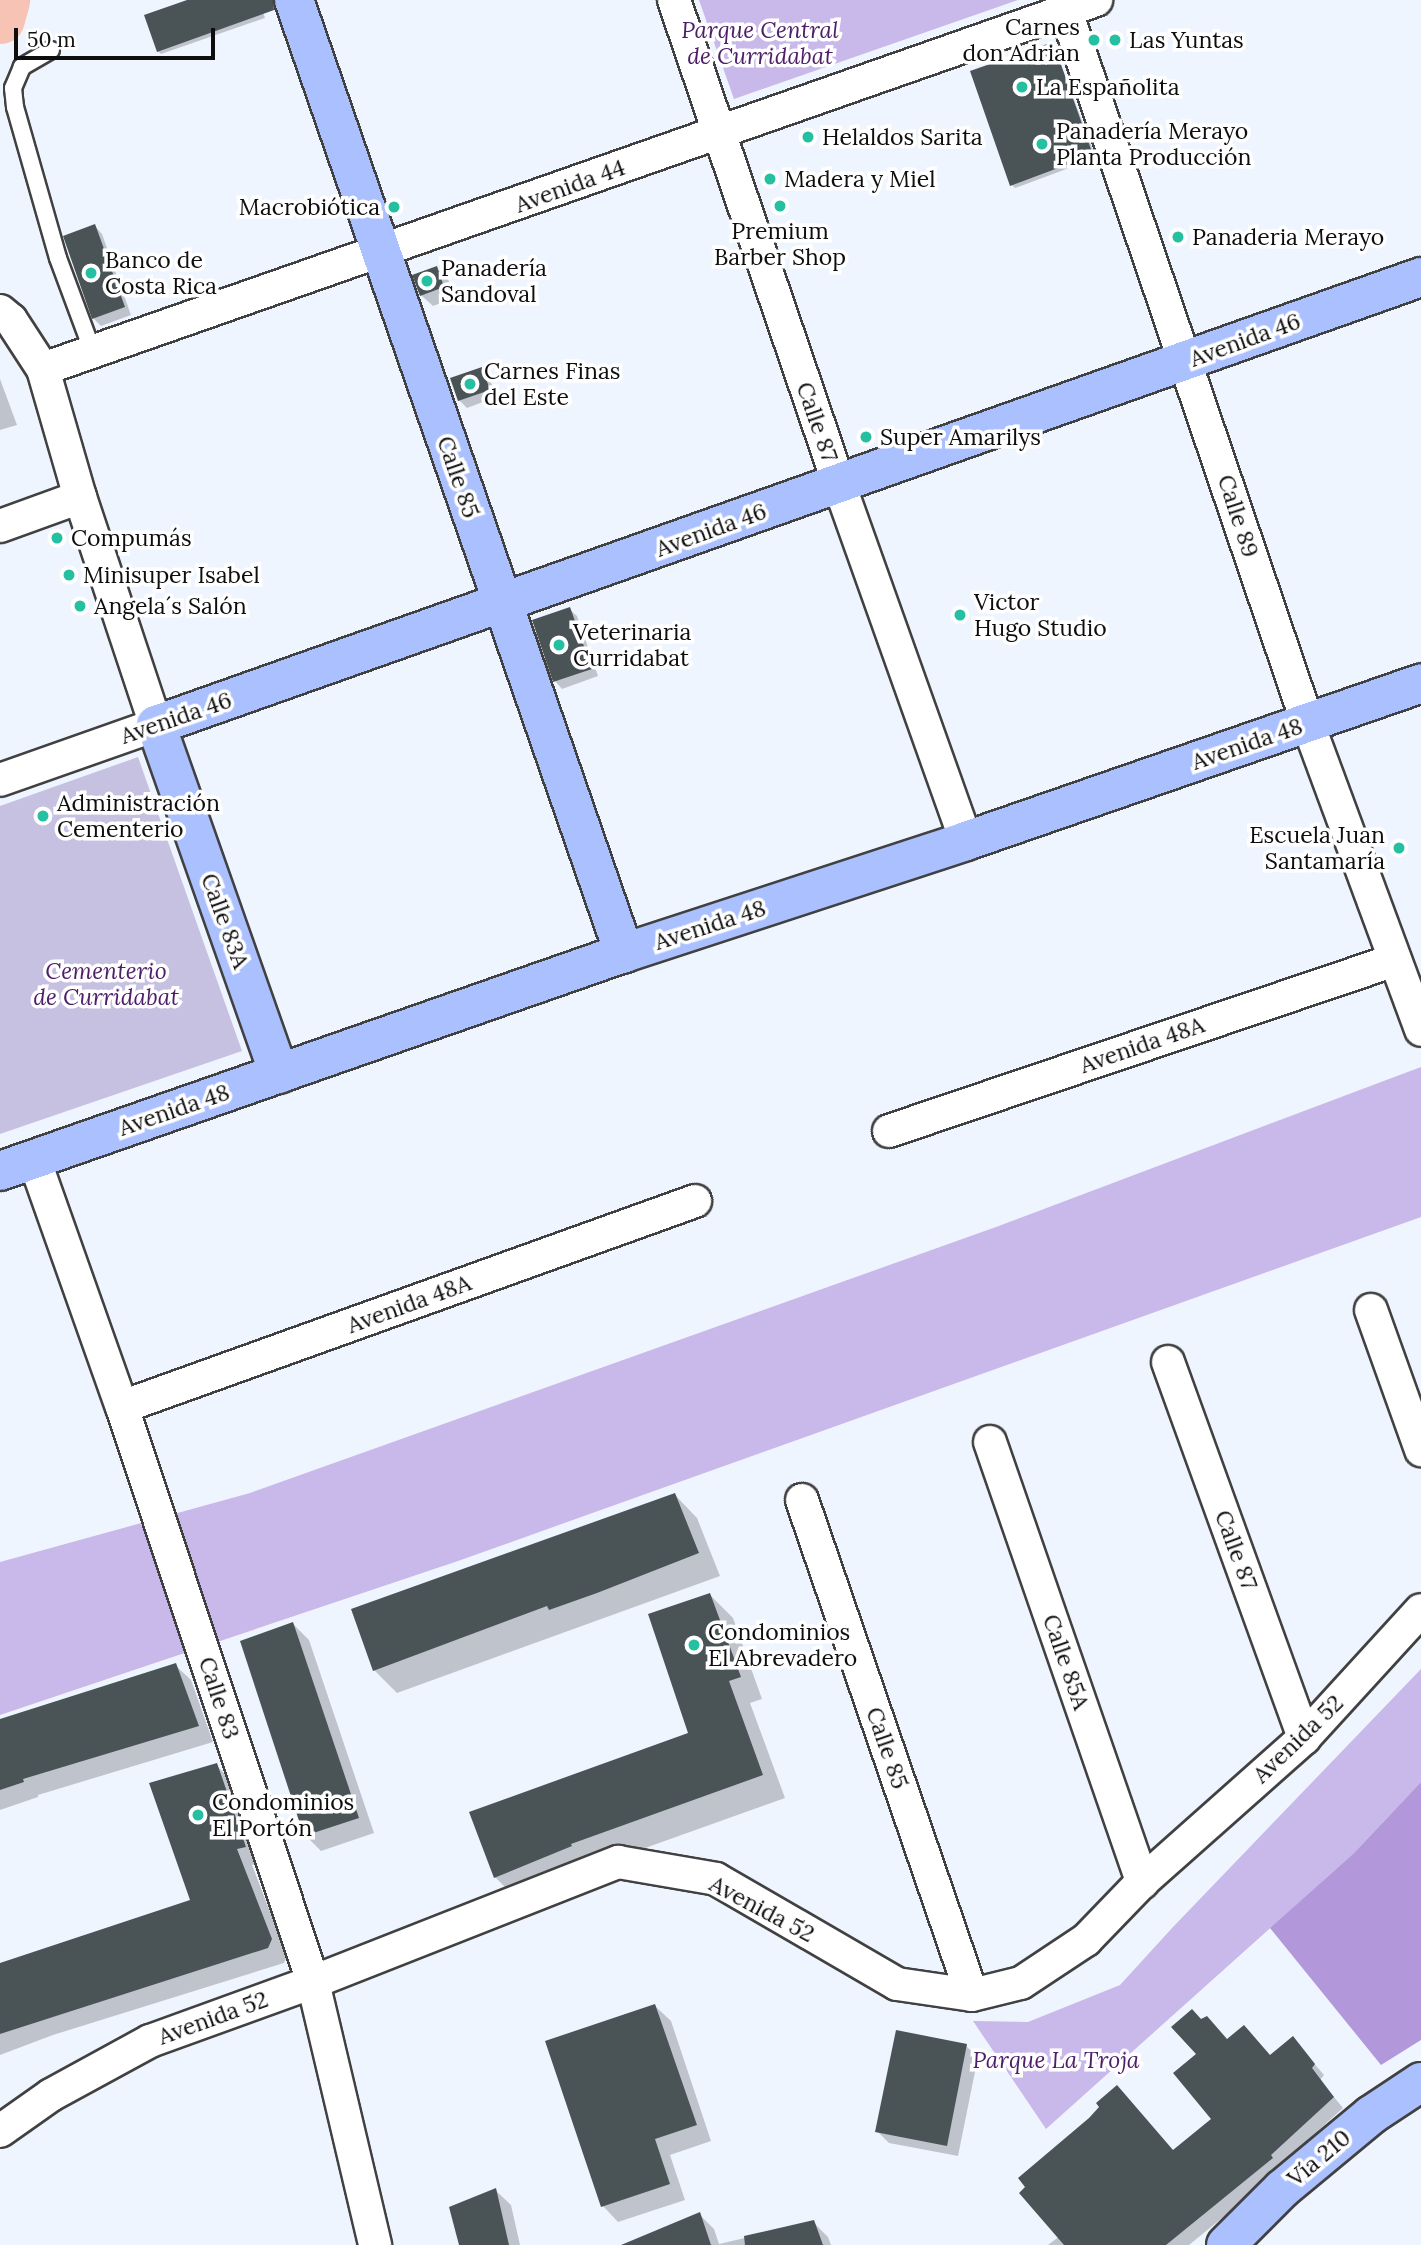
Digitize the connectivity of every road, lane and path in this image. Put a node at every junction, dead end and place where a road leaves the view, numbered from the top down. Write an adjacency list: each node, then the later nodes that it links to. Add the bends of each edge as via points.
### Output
1 (294, 0): 7 (street, Calle 85)
2 (674, 0): 6 (street, Calle 87)
3 (1096, 0): 4 (street, Avenida 44)
4 (1064, 5): 6 (street, Avenida 44); 11 (street, Calle 89)
5 (51, 50): 10 (lane, via 22,67 13,88 15,107 58,258)
6 (719, 134): 7 (street, Avenida 44); 13 (street, Calle 87)
7 (381, 253): 10 (street, Avenida 44); 16 (street, Calle 85)
8 (1421, 277): 11 (street, Avenida 46)
9 (0, 311): 12 (street, Calle 83A)
10 (93, 352): 12 (street, Avenida 44)
11 (1186, 361): 13 (street, Avenida 46); 18 (street, Calle 89)
12 (43, 369): 14 (street, Calle 83A)
13 (839, 484): 16 (street, Avenida 46); 21 (street, Calle 87)
14 (80, 497): 15 (street); 19 (street, Calle 83A)
15 (0, 526)
16 (502, 605): 19 (street, Avenida 46); 22 (street, Calle 85)
17 (1421, 683): 18 (street, Avenida 48)
18 (1308, 724): 21 (street, Avenida 48); 23 (street, Calle 89)
19 (156, 725): 20 (street, Avenida 46); 25 (street, Calle 83A)
20 (0, 780)
21 (966, 841): 22 (street, Avenida 48)
22 (624, 953): 25 (street, Avenida 48)
23 (1395, 960): 24 (street, Calle 89); 26 (street, Avenida 48A)
24 (1421, 1030)
25 (279, 1073): 27 (street, Avenida 48)
26 (889, 1131)
27 (17, 1165): 31 (street, Calle 83)
28 (695, 1201): 31 (street, Avenida 48A)
29 (1371, 1310): 33 (street)
30 (1168, 1362): 36 (street, Calle 87)
31 (122, 1407): 38 (street, Calle 83)
32 (990, 1442): 37 (street, Calle 85A)
33 (1421, 1450)
34 (802, 1500): 39 (street, Calle 85)
35 (1421, 1610): 36 (street, Avenida 52)
36 (1304, 1738): 37 (street, Avenida 52)
37 (1142, 1882): 39 (street, Avenida 52, via 1086,1940 1021,1983)
38 (313, 1982): 39 (street, Avenida 52, via 618,1862 716,1879 897,1984); 41 (street, Avenida 52, via 150,2041 51,2095); 42 (street, Calle 83)
39 (972, 1995)
40 (1421, 2082): 43 (street, Vía 210, via 1371,2115 1292,2181)
41 (0, 2130)
42 (375, 2245)
43 (1226, 2245)

